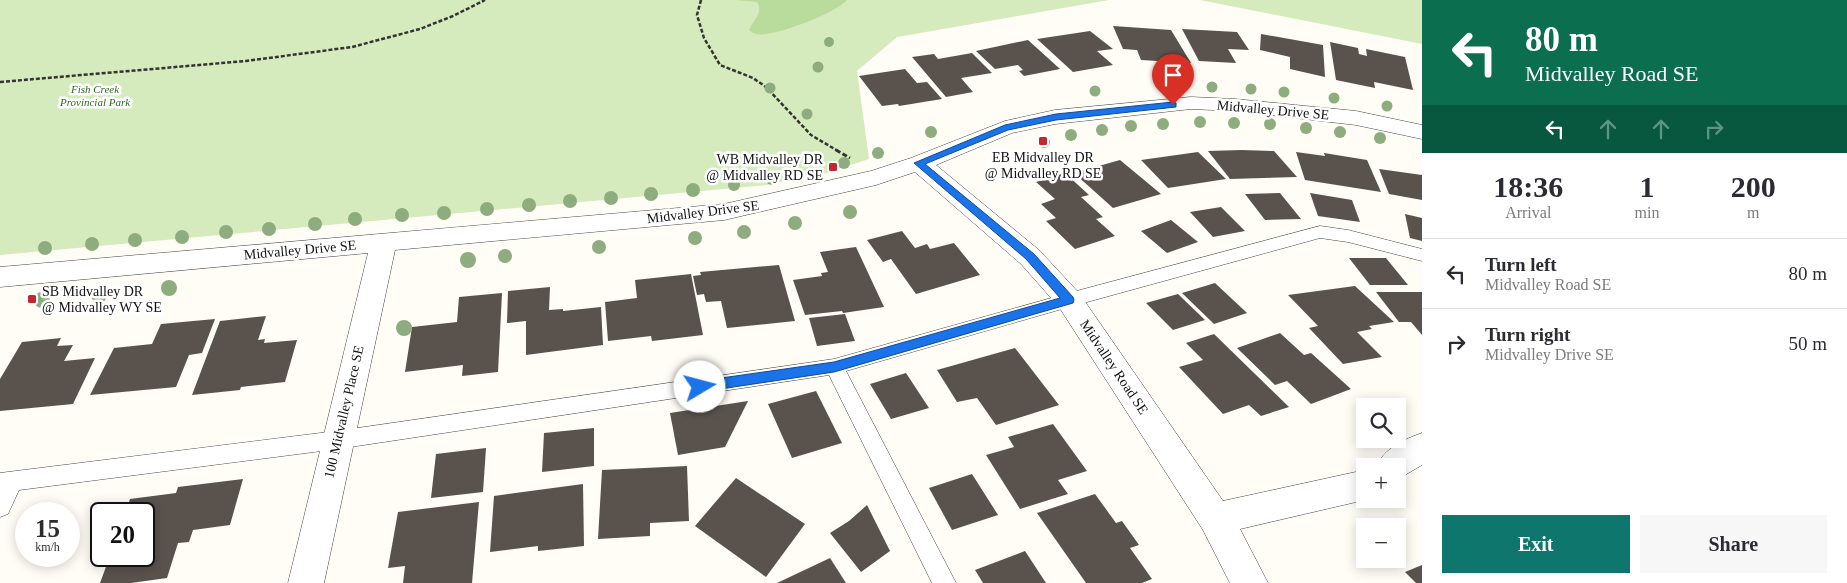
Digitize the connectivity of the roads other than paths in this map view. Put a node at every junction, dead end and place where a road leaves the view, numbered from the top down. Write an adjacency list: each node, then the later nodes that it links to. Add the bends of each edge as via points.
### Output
1 (1422, 132): 2 (street, Midvalley Drive SE, via 1356,118 1191,104 1056,117 1005,128)
2 (919, 163): 3 (street, Midvalley Drive SE, via 876,177 724,212); 6 (street, Midvalley Road SE, via 1030,256)
3 (384, 242): 5 (street, Midvalley Drive SE); 8 (street, 100 Midvalley Place SE)
4 (1422, 255): 6 (lane, via 1320,232)
5 (0, 277)
6 (1069, 300): 7 (lane); 14 (street, Midvalley Road SE)
7 (834, 367): 8 (lane); 16 (lane)
8 (337, 440): 11 (lane); 15 (street, 100 Midvalley Place SE)
9 (1422, 447): 10 (street)
10 (1405, 458)
11 (6, 483): 13 (lane)
12 (1356, 487): 14 (street)
13 (0, 507)
14 (1215, 519): 17 (street, Midvalley Road SE)
15 (306, 583)
16 (944, 583)
17 (1250, 583)

